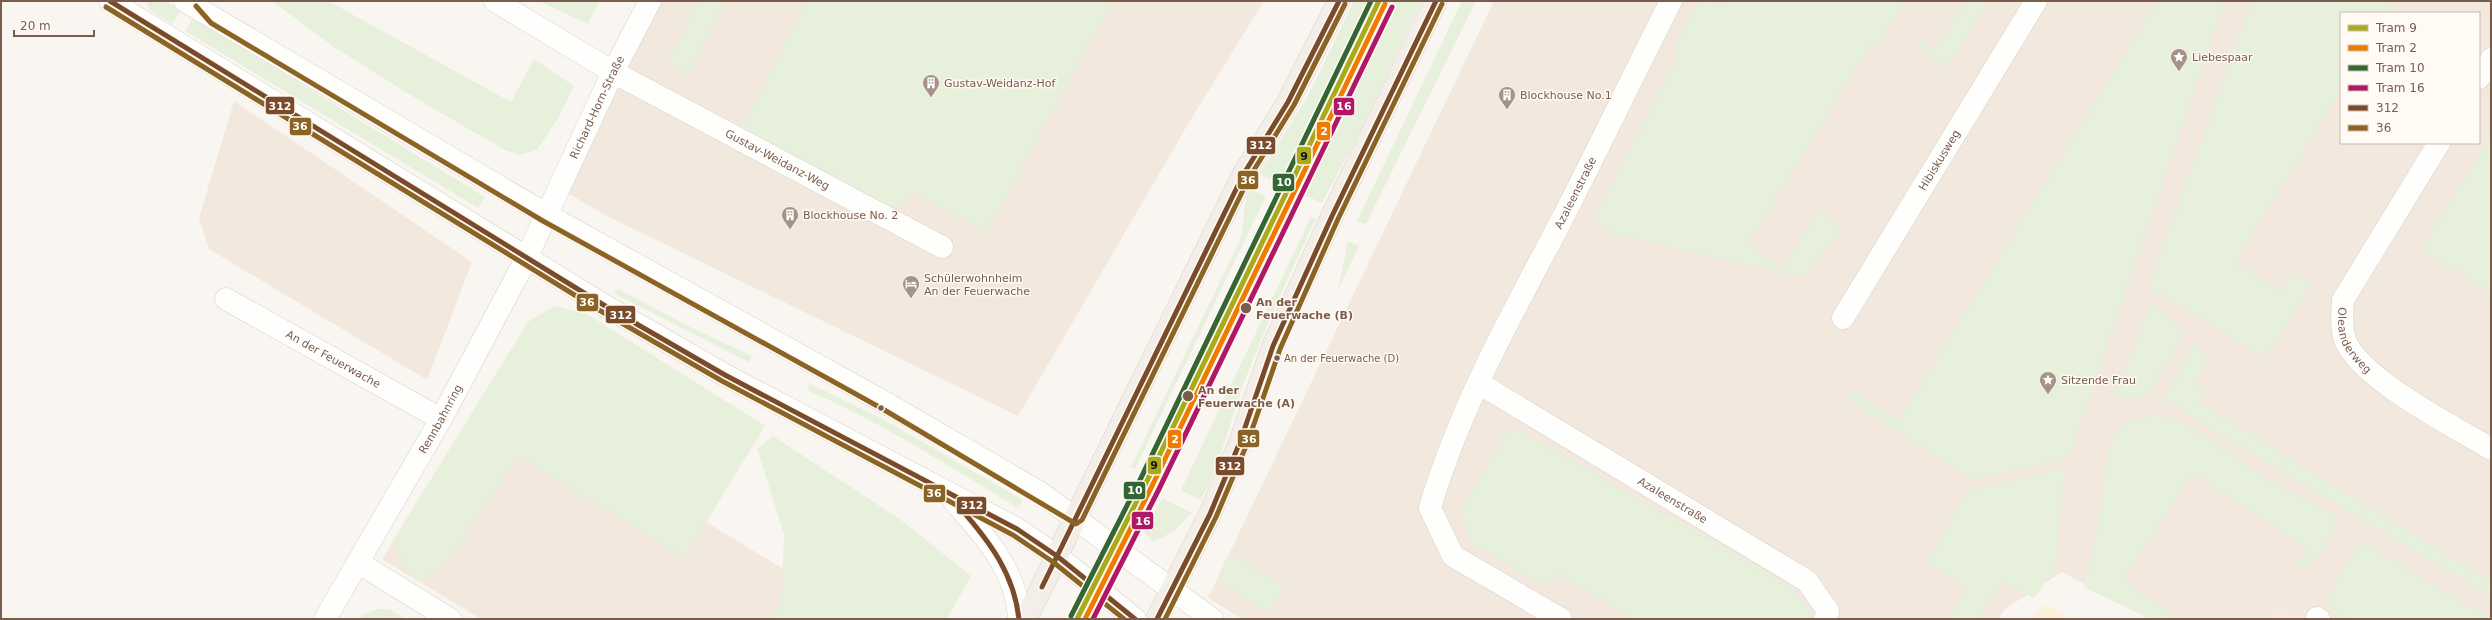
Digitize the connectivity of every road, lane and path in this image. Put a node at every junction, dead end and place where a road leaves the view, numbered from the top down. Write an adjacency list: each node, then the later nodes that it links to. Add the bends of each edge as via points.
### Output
1 (110, 1): 16 (street)
2 (185, 1): 9 (street)
3 (495, 1): 11 (street, Gustav-Weidanz-Weg)
4 (650, 1): 11 (street, Richard-Horn-Straße)
5 (1339, 1): 23 (main road, via 1288,102 1243,175)
6 (1436, 1): 26 (main road, via 1332,216 1273,346 1240,442 1210,514)
7 (1671, 1): 19 (street, Azaleenstraße, via 1531,277)
8 (2036, 1): 18 (street, Hibiskusweg)
9 (208, 9): 14 (street)
10 (2491, 59): 12 (street)
11 (613, 72): 14 (street, Richard-Horn-Straße); 15 (street, Gustav-Weidanz-Weg)
12 (2480, 76)
13 (2438, 144): 21 (street, Oleanderweg, via 2343,300 2342,321 2346,340 2363,365 2390,387)
14 (547, 215): 16 (street, Rennbahnring); 23 (street, via 884,402 1039,492)
15 (942, 246)
16 (526, 259): 20 (street, Rennbahnring); 22 (street, via 725,375)
17 (226, 299): 20 (street, An der Feuerwache)
18 (1843, 318)
19 (1480, 384): 34 (street, Azaleenstraße, via 1443,464 1430,508 1453,556); 35 (street, Azaleenstraße, via 1807,581 1828,611)
20 (441, 419): 25 (street, Rennbahnring)
21 (2491, 449)
22 (948, 495): 24 (street, via 1000,519); 29 (street, via 1000,556 1016,596)
23 (1076, 517): 24 (main road); 26 (street)
24 (1057, 556): 30 (main road); 31 (street)
25 (359, 564): 27 (street, Rennbahnring); 28 (street)
26 (1172, 590): 32 (main road); 33 (street)
27 (325, 619)
28 (450, 619)
29 (1019, 619)
30 (1026, 619)
31 (1135, 619)
32 (1157, 619)
33 (1212, 619)
34 (1561, 619)
35 (1825, 619)

